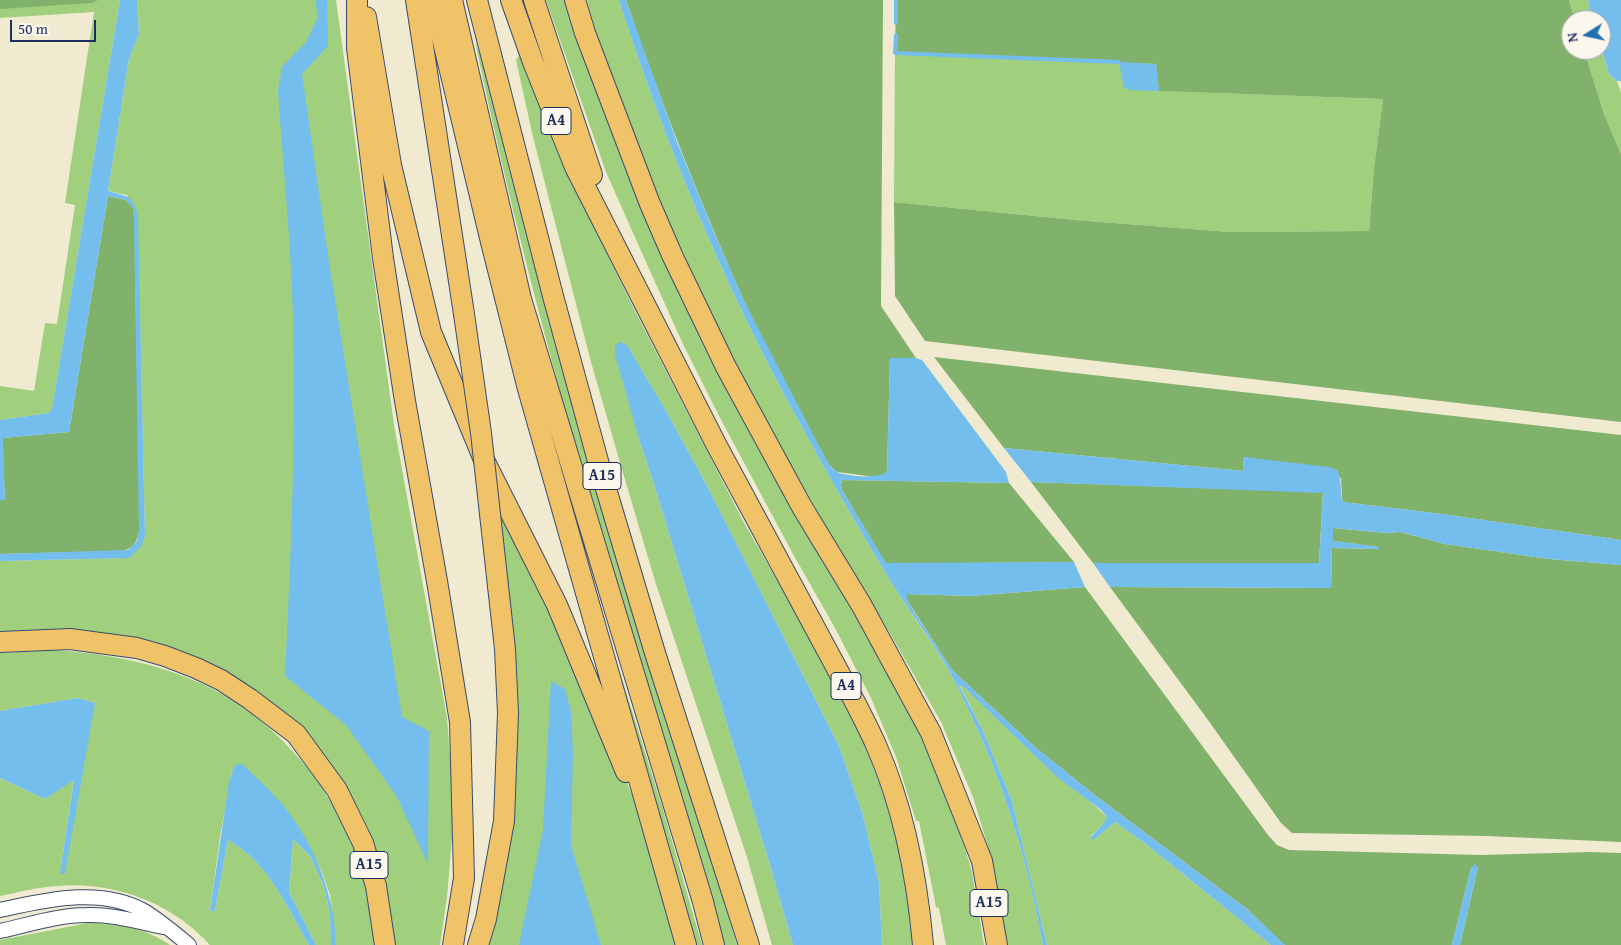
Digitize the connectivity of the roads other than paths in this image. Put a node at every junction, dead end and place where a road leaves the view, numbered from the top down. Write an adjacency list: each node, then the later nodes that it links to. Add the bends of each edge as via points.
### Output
1 (357, 0): 19 (highway, via 357,48 383,258 460,722 464,878)
2 (363, 0): 13 (highway, A15, via 391,165 431,332 484,460 557,605)
3 (416, 0): 20 (highway, bridge, via 481,433 505,649 508,713 504,821)
4 (433, 0): 13 (highway, A15, via 528,389)
5 (452, 0): 22 (highway, A15, via 520,299)
6 (477, 0): 23 (highway, A15, via 602,472 655,653)
7 (512, 0): 10 (highway, A4, via 575,167)
8 (534, 0): 10 (highway, A4)
9 (575, 0): 12 (highway, A15, via 672,257 726,367 802,507 862,606 931,733)
10 (612, 237): 24 (highway, A4, via 876,746 893,790 909,851)
11 (0, 642): 18 (highway, A15, via 70,639 124,646 165,656 221,680 296,734 337,790 363,843 376,886)
12 (982, 861): 25 (highway, A15); 26 (highway, A15)
13 (664, 864): 21 (highway, A15)
14 (1, 909): 15 (street, via 52,899 94,898 145,911)
15 (166, 927): 16 (street, via 88,915); 17 (street)
16 (3, 930)
17 (189, 945)
18 (385, 945)
19 (453, 945)
20 (478, 945)
21 (686, 945)
22 (714, 945)
23 (748, 945)
24 (923, 945)
25 (990, 945)
26 (997, 945)

